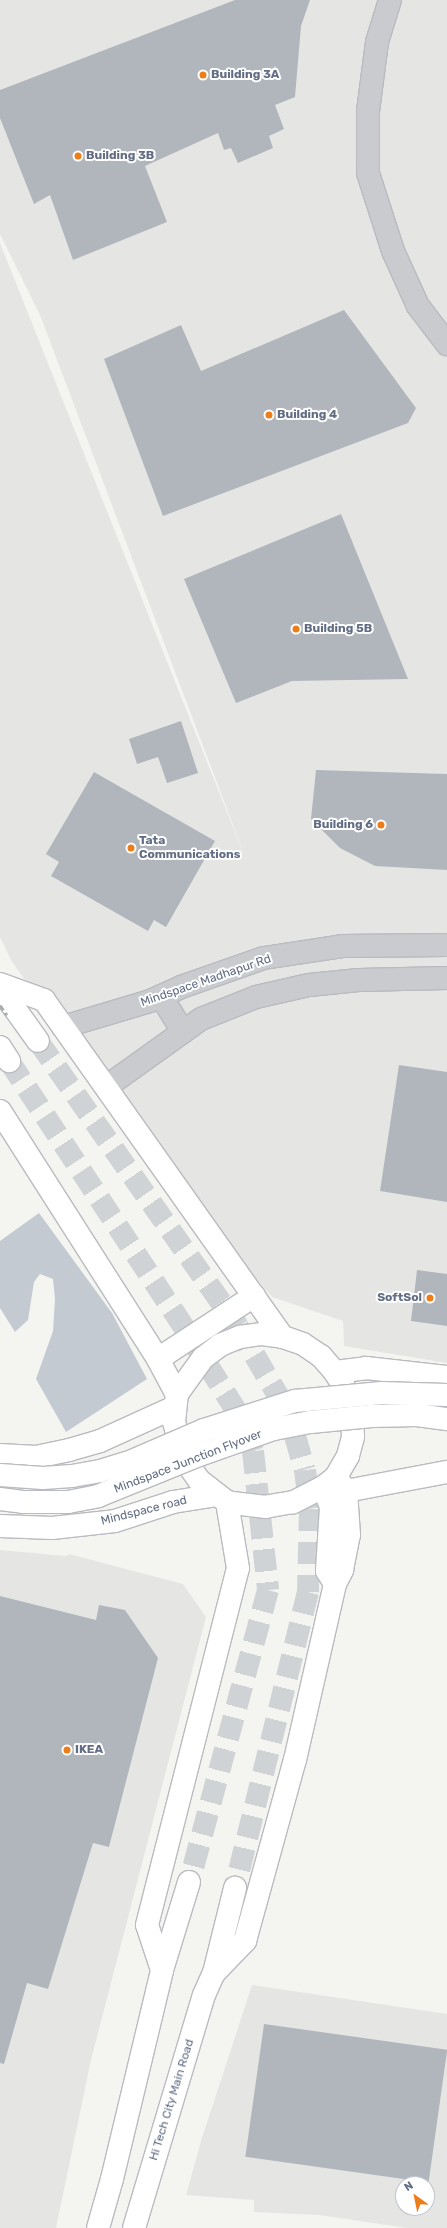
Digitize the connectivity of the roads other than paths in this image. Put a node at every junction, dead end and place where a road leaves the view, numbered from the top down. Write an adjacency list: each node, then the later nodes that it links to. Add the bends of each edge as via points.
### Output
1 (390, 0): 2 (street, via 376,42 368,111 368,173 392,251 418,306)
2 (447, 344)
3 (447, 945): 4 (street, Mindspace Madhapur Rd, via 342,946 264,958)
4 (231, 970): 8 (street, Mindspace Madhapur Rd); 9 (street)
5 (447, 978): 9 (street, via 359,980 309,985)
6 (0, 984): 10 (main road, via 44,1000)
7 (0, 988): 12 (main road)
8 (161, 996): 10 (street, Mindspace Madhapur Rd); 11 (street)
9 (247, 1000): 11 (street, via 201,1018)
10 (63, 1027): 13 (main road)
11 (183, 1032): 13 (street)
12 (38, 1041)
13 (106, 1087): 15 (main road)
14 (0, 1111): 17 (main road)
15 (254, 1296): 16 (main road); 17 (main road)
16 (283, 1336): 18 (main road, via 315,1352); 21 (main road, via 262,1334 240,1337 220,1345 203,1358)
17 (158, 1359): 21 (main road)
18 (335, 1372): 19 (main road, via 366,1368); 26 (main road, via 344,1387 352,1410 354,1438)
19 (447, 1377)
20 (447, 1395): 25 (main road, Mindspace Junction Flyover, bridge, via 382,1393 295,1401 204,1430 127,1463 100,1471 43,1478)
21 (176, 1400): 23 (main road, via 100,1441 36,1457); 27 (main road, via 174,1422 185,1461 199,1480)
22 (447, 1419): 28 (main road, Mindspace Junction Flyover, bridge, via 417,1415 311,1422 274,1429 219,1448 98,1496 68,1502)
23 (0, 1455)
24 (447, 1472): 26 (main road, Mindspace road)
25 (0, 1475)
26 (335, 1485): 27 (main road, Mindspace road, via 292,1502 266,1507); 33 (main road, via 327,1571 335,1584 295,1760 245,1941)
27 (222, 1498): 29 (main road, Mindspace road, via 173,1502 115,1521 52,1528); 32 (main road, via 238,1568 147,1925)
28 (0, 1499)
29 (0, 1526)
30 (189, 1882): 32 (main road)
31 (235, 1888): 33 (main road)
32 (162, 1970): 34 (main road)
33 (214, 1974): 35 (main road, Hi Tech City Main Road, via 204,1995)
34 (98, 2228)
35 (134, 2228)

